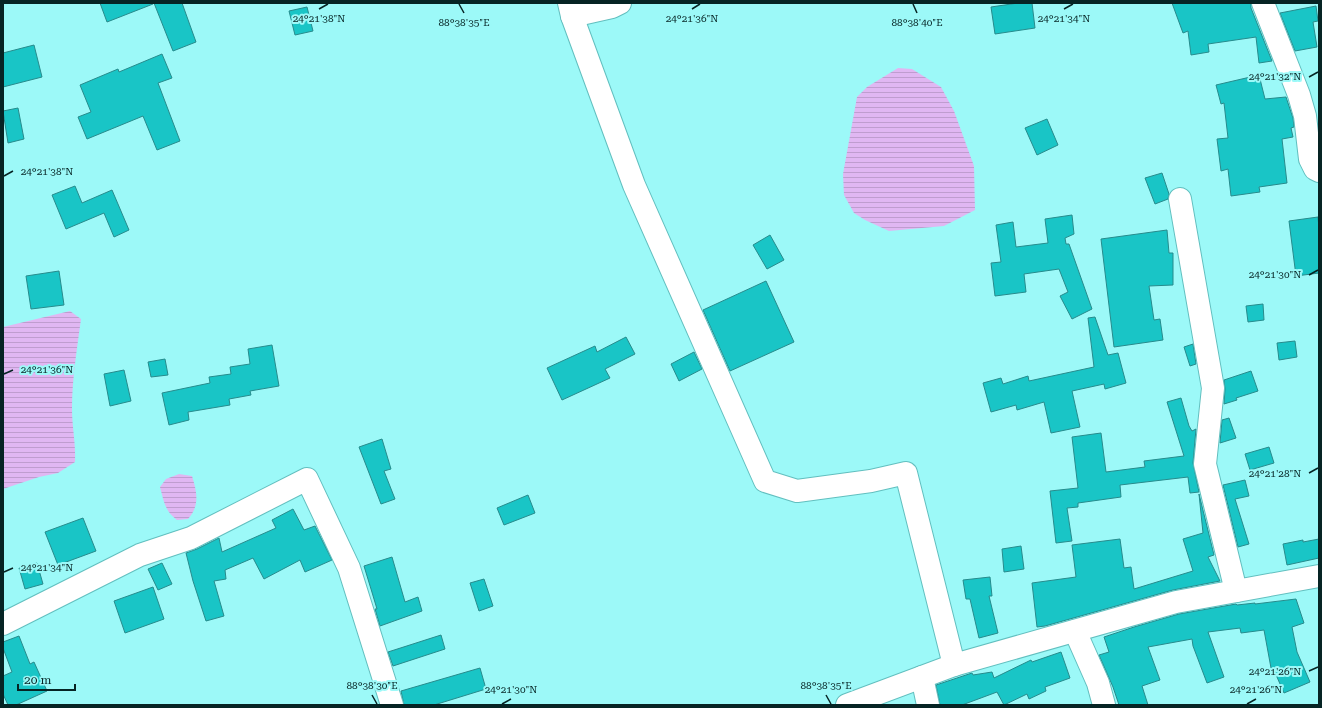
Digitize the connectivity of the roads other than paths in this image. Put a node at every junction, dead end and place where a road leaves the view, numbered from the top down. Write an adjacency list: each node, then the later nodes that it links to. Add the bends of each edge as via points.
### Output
1 (620, 3): 3 (street, via 612,7)
2 (1263, 3): 4 (street, via 1299,95 1305,116 1310,159)
3 (570, 10): 10 (street, via 634,185 765,481 797,491 871,481 906,473)
4 (1319, 171)
5 (1180, 199): 7 (street, via 1213,388 1205,464)
6 (1319, 576): 7 (street)
7 (1236, 591): 9 (street, via 1176,602)
8 (3, 624): 12 (street, via 140,556 191,538 306,479 349,568)
9 (1075, 631): 10 (street); 15 (street, via 1098,683)
10 (954, 665): 11 (street)
11 (922, 677): 13 (street); 14 (street)
12 (392, 705)
13 (847, 705)
14 (928, 705)
15 (1104, 705)

